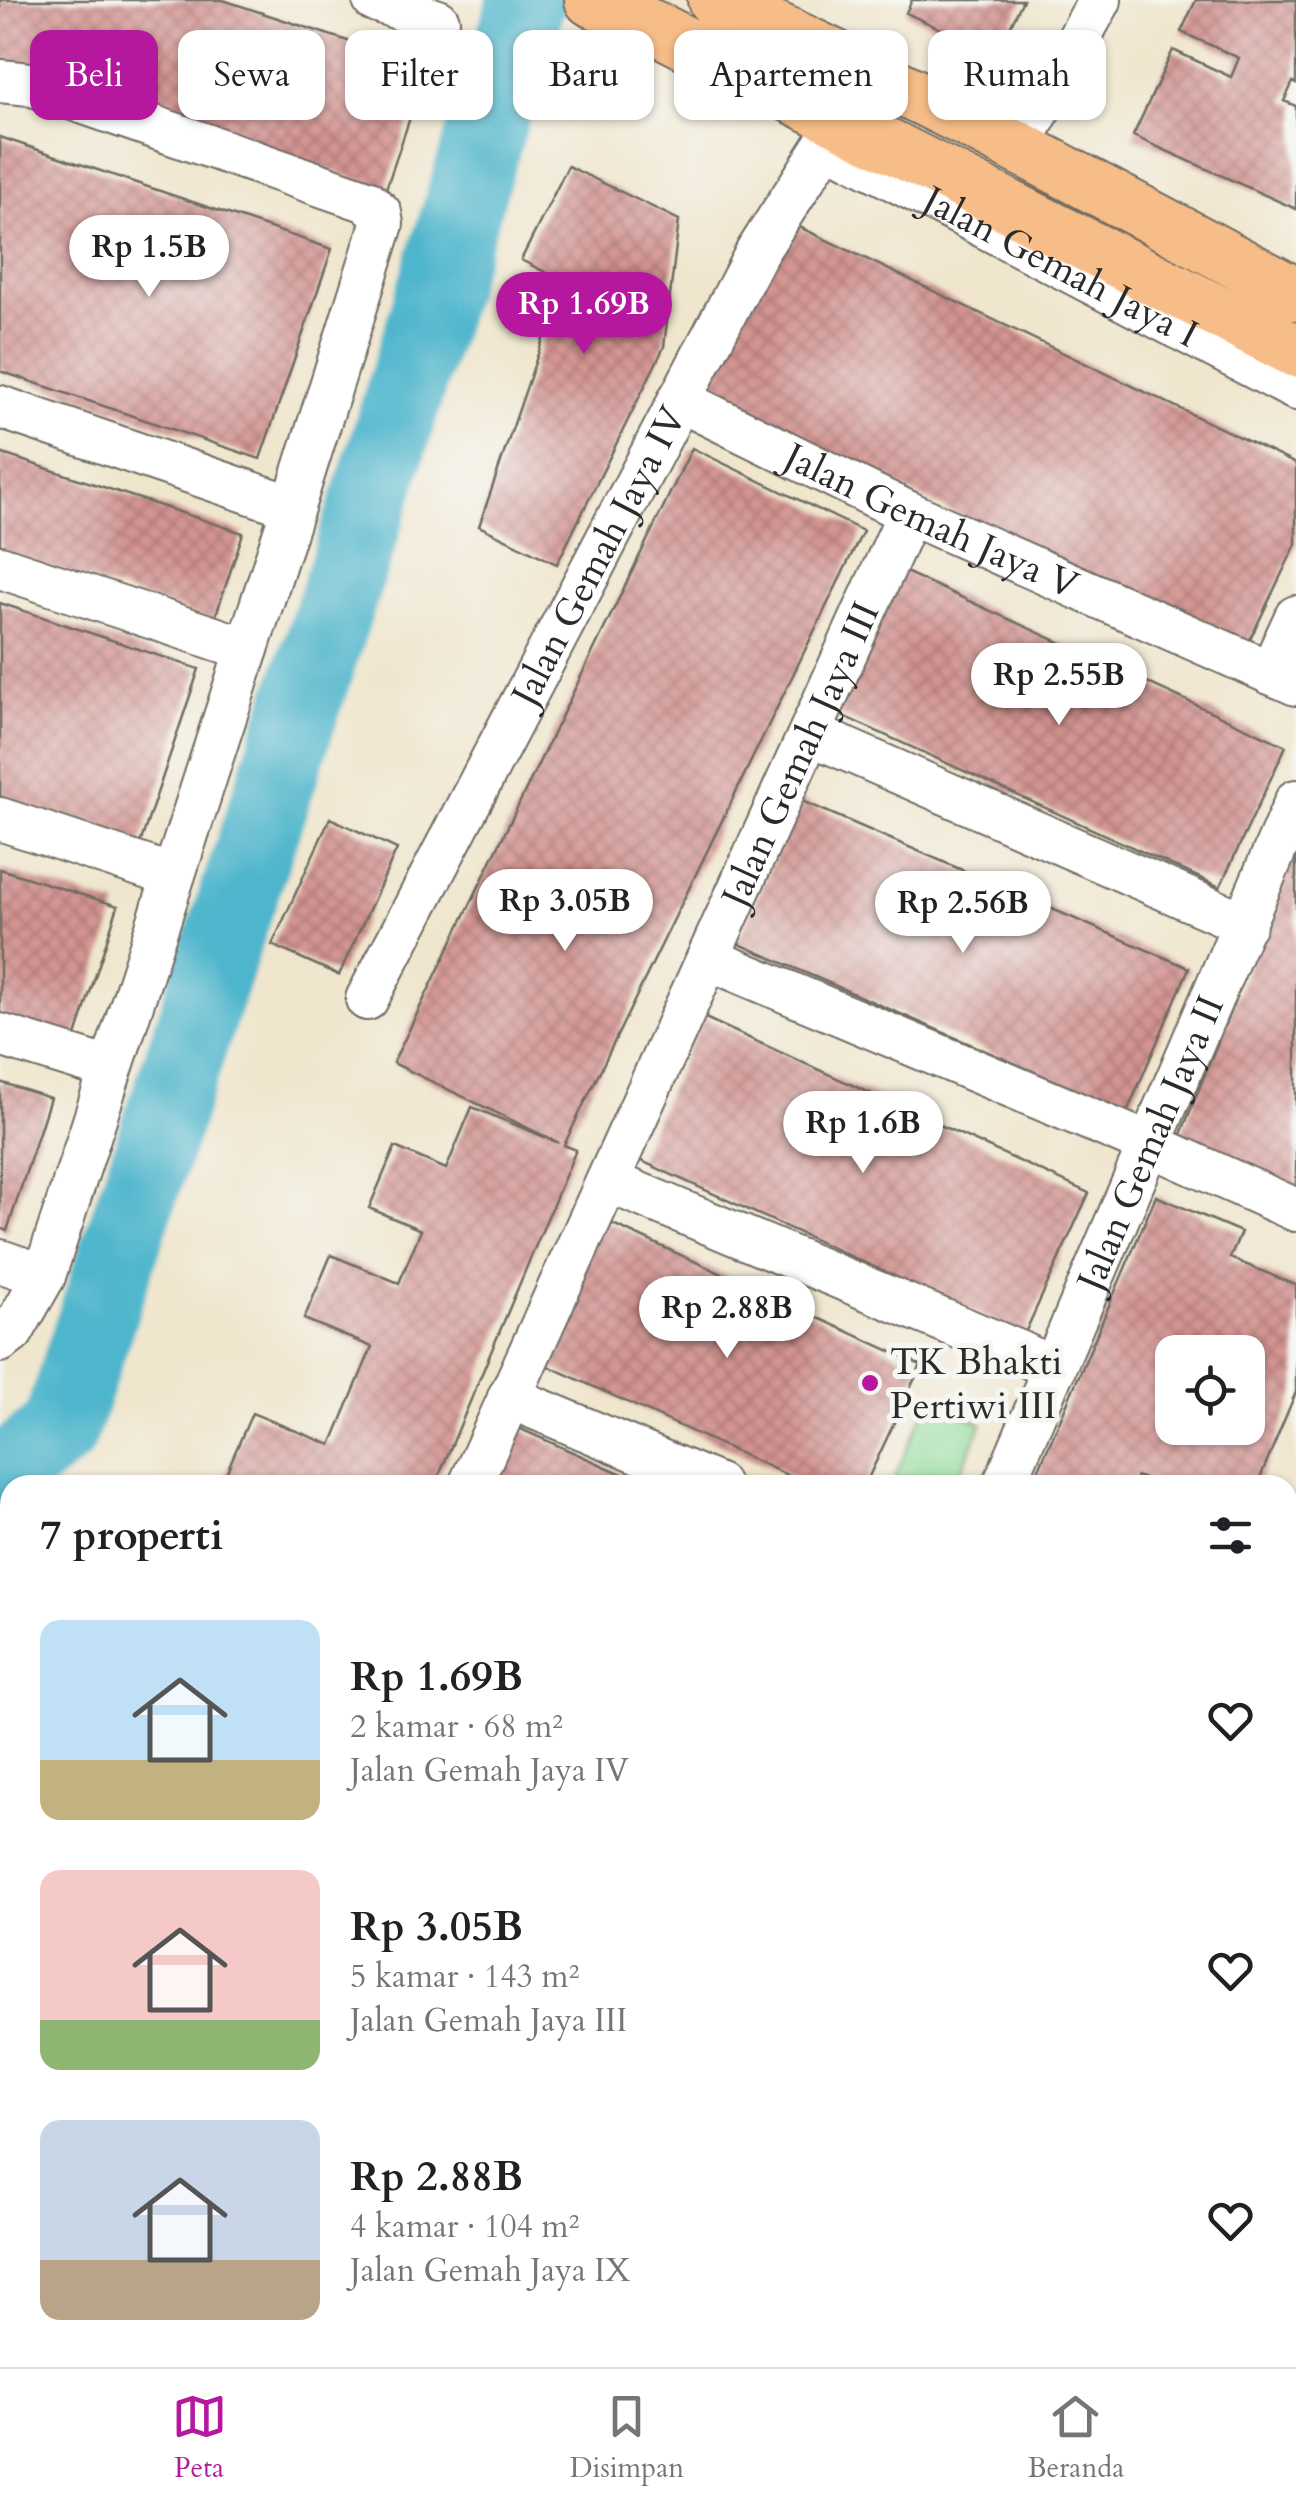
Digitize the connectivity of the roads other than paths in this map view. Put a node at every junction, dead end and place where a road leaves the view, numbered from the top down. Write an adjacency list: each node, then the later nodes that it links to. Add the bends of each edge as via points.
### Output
1 (374, 0): 5 (street)
2 (591, 0): 7 (main road, via 658,30)
3 (714, 0): 8 (main road)
4 (1100, 0): 8 (street)
5 (438, 21)
6 (0, 81): 15 (street, via 30,84 367,201 380,213 382,224)
7 (831, 132): 9 (main road); 12 (street, Jalan Gemah Jaya I); 13 (street, Jalan Gemah Jaya IV, via 757,252)
8 (1018, 146): 9 (main road); 10 (main road)
9 (994, 198): 11 (main road)
10 (1296, 294)
11 (1296, 351)
12 (1296, 390)
13 (679, 400): 16 (street, Jalan Gemah Jaya V); 27 (street, Jalan Gemah Jaya IV)
14 (0, 406): 15 (street)
15 (293, 507): 19 (street)
16 (909, 514): 20 (street, Jalan Gemah Jaya V); 21 (street, Jalan Gemah Jaya III)
17 (0, 567): 19 (street)
18 (1296, 617): 20 (street)
19 (247, 649): 24 (street)
20 (1283, 679)
21 (811, 734): 25 (street); 26 (street, Jalan Gemah Jaya III)
22 (1296, 800): 25 (street, Jalan Gemah Jaya II)
23 (0, 819): 24 (street)
24 (173, 876): 29 (street)
25 (1245, 924): 30 (street, Jalan Gemah Jaya II)
26 (709, 959): 30 (street); 31 (street, Jalan Gemah Jaya III)
27 (367, 999)
28 (0, 1035): 29 (street)
29 (110, 1070): 34 (street)
30 (1148, 1144): 32 (street); 36 (street, Jalan Gemah Jaya II)
31 (608, 1181): 36 (street); 37 (street, Jalan Gemah Jaya III)
32 (1296, 1210)
33 (0, 1261): 34 (street)
34 (44, 1276): 35 (street)
35 (0, 1342)
36 (1054, 1370): 40 (street, Jalan Gemah Jaya II)
37 (509, 1397): 38 (street, Jalan Gemah Jaya III); 39 (street)
38 (474, 1475)
39 (694, 1475)
40 (1008, 1475)

